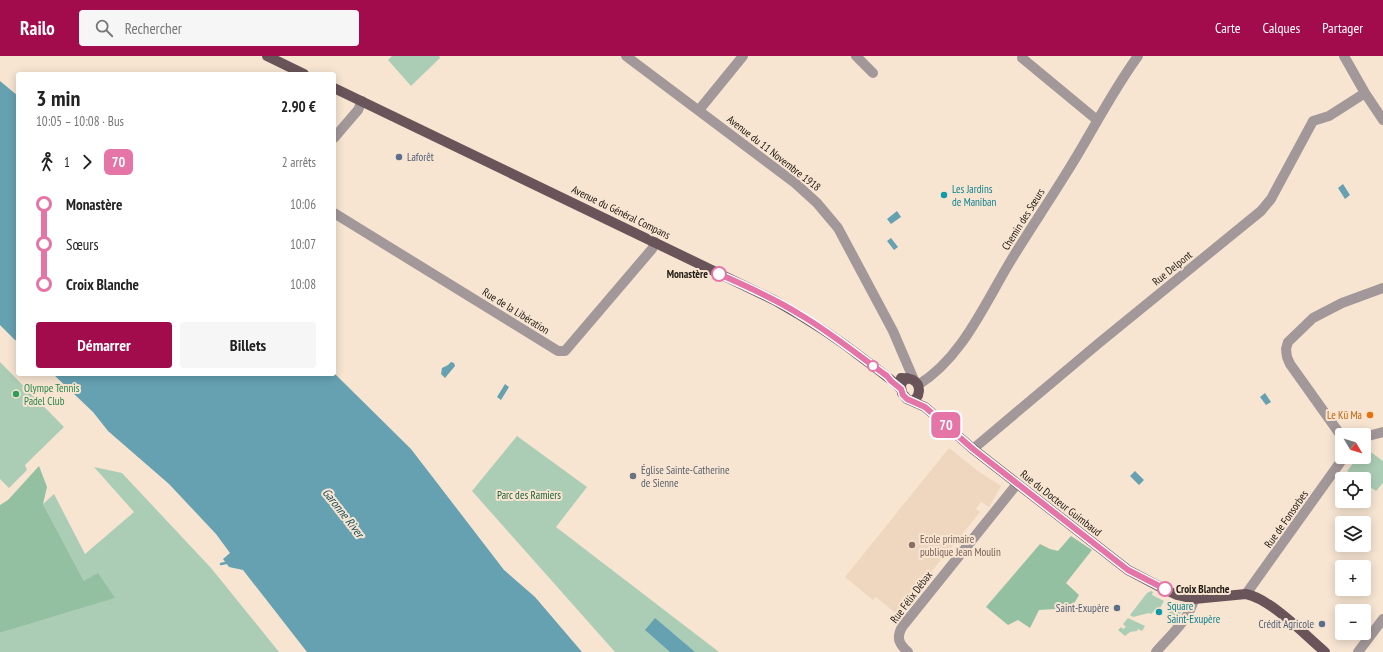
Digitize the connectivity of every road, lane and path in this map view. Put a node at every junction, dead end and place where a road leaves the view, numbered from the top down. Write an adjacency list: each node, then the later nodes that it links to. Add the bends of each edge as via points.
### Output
1 (266, 56): 8 (main road)
2 (626, 56): 13 (street, Avenue du 11 Novembre 1918)
3 (743, 56): 13 (street)
4 (856, 56): 9 (street)
5 (1138, 56): 14 (street, Chemin des Sœurs)
6 (1344, 56): 11 (street)
7 (1022, 58): 14 (street)
8 (300, 72)
9 (873, 73)
10 (336, 89): 12 (main road, Avenue du Général Compans)
11 (1365, 93): 15 (street); 26 (street, Rue Delpont, via 1329,116 1313,120 1272,199 1261,211)
12 (362, 102): 16 (street); 18 (main road, Avenue du Général Compans)
13 (699, 110): 20 (street, Avenue du 11 Novembre 1918, via 795,183 834,223 893,331 905,363)
14 (1097, 120): 20 (street, Chemin des Sœurs, via 970,332 950,357 925,380)
15 (1383, 120)
16 (336, 136)
17 (336, 214): 18 (street, Rue de la Libération, via 558,351 565,351)
18 (655, 242): 20 (main road, Avenue du Général Compans, via 774,300 840,341 887,376)
19 (1383, 288): 23 (street, via 1342,303 1314,318 1288,342 1286,349 1290,364)
20 (909, 384): 21 (main road, via 916,399); 21 (main road, via 905,397); 22 (main road, Rue du Docteur Guimbaud)
21 (912, 401): 22 (main road, Rue du Docteur Guimbaud)
22 (925, 407): 26 (main road, Rue du Docteur Guimbaud)
23 (1335, 428)
24 (1383, 432): 25 (street)
25 (1371, 435)
26 (973, 449): 28 (main road, Rue du Docteur Guimbaud)
27 (1339, 464): 29 (street, Rue de Fonsorbes)
28 (1017, 484): 30 (main road, Rue du Docteur Guimbaud, via 1128,570 1177,595); 32 (street, Rue Félix Débax, via 902,627 898,639)
29 (1246, 594): 30 (main road); 34 (main road, via 1254,595 1269,604)
30 (1194, 599): 33 (street, via 1188,613)
31 (1383, 619): 35 (street)
32 (908, 652)
33 (1156, 652)
34 (1325, 652)
35 (1358, 652)

